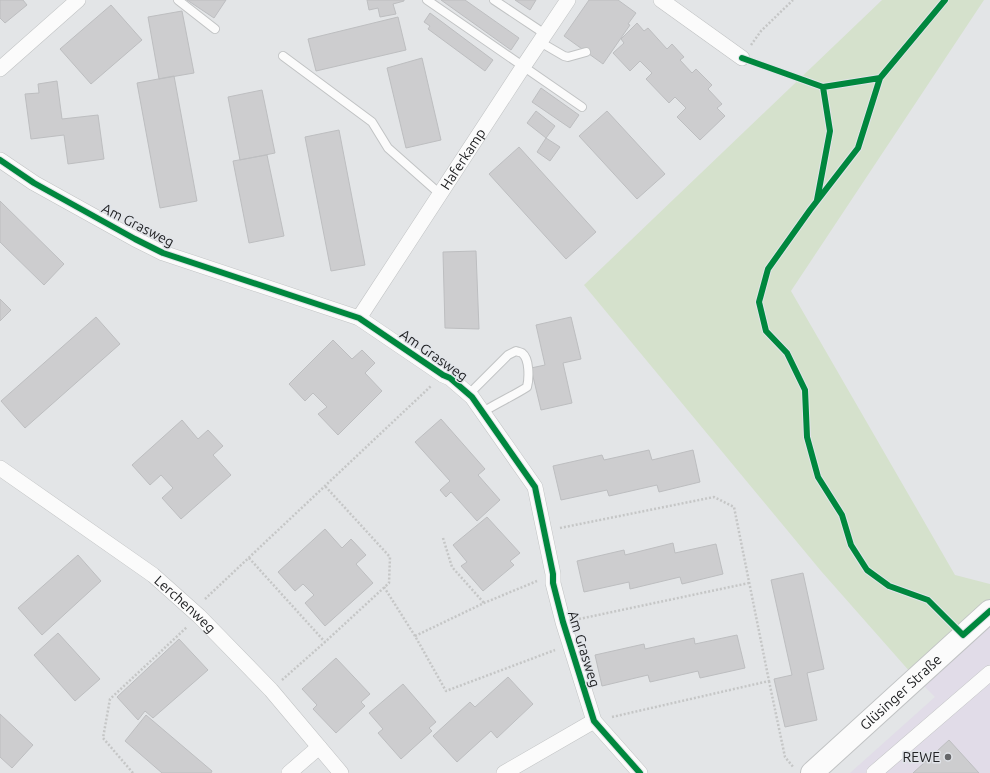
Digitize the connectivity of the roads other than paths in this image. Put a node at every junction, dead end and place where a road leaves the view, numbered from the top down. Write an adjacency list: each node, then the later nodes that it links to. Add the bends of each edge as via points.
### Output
1 (78, 0): 13 (street)
2 (178, 0): 7 (lane)
3 (427, 0): 12 (lane)
4 (494, 0): 8 (lane)
5 (568, 0): 8 (street, Haferkamp)
6 (661, 0): 11 (street)
7 (215, 29)
8 (543, 38): 9 (lane, via 564,56); 12 (street, Haferkamp)
9 (586, 52)
10 (283, 56): 16 (lane, via 372,122 388,148)
11 (742, 58)
12 (523, 67): 14 (lane); 16 (street, Haferkamp)
13 (0, 69)
14 (582, 108)
15 (0, 160): 17 (street, Am Grasweg, via 34,183 163,253)
16 (440, 194): 17 (street, Haferkamp)
17 (359, 318): 18 (street, Am Grasweg, via 450,378)
18 (469, 394): 19 (street, Am Grasweg); 19 (lane, via 508,355 516,351 523,354 527,360 528,387)
19 (483, 412): 23 (street, Am Grasweg, via 535,487 553,583)
20 (0, 468): 24 (street, Lerchenweg, via 153,575 196,613 271,690)
21 (990, 611): 29 (main road, Glüsinger Straße)
22 (990, 673): 30 (street)
23 (594, 721): 27 (street); 28 (street, Am Grasweg)
24 (319, 747): 25 (street); 26 (street, Lerchenweg)
25 (289, 773)
26 (341, 773)
27 (504, 773)
28 (640, 773)
29 (812, 773)
30 (874, 773)

